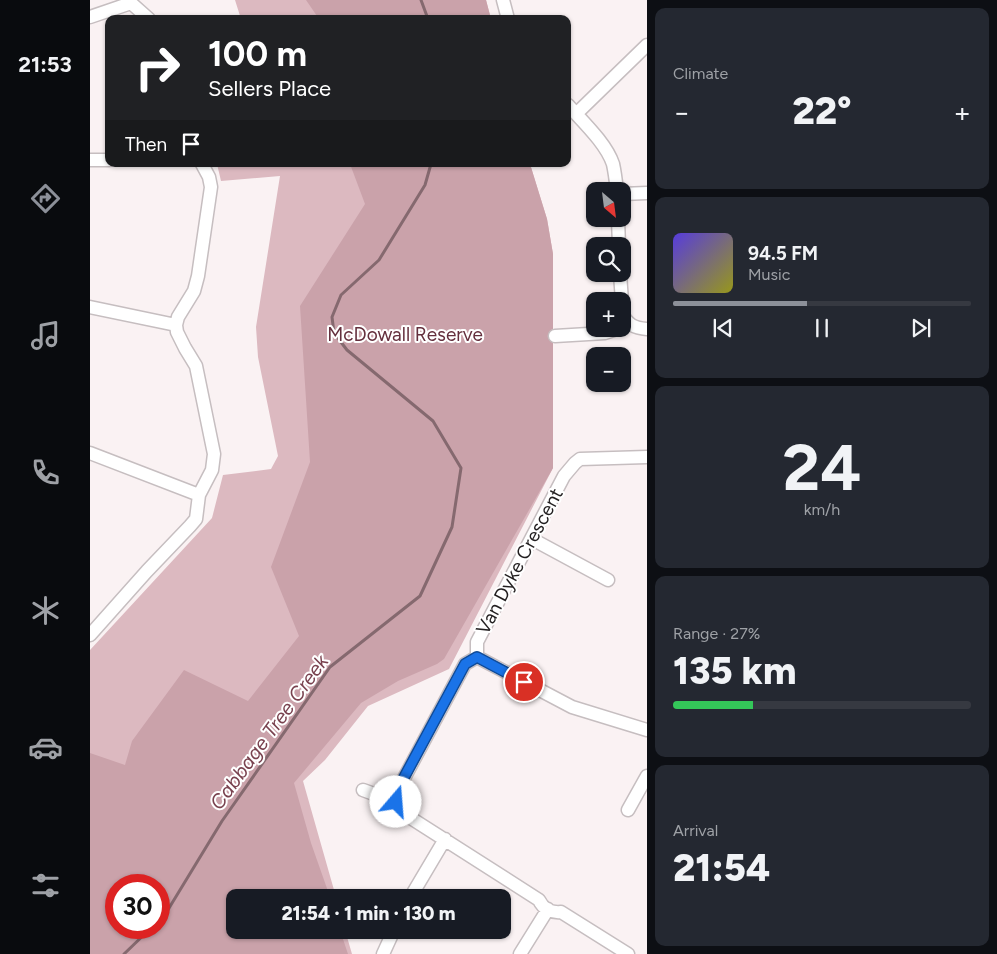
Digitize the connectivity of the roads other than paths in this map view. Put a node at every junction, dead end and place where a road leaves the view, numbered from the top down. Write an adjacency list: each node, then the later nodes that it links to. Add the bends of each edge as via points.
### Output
1 (503, 0): 4 (street)
2 (130, 2): 3 (street); 5 (street)
3 (145, 15)
4 (507, 15)
5 (90, 18)
6 (647, 45): 7 (street)
7 (572, 110): 11 (street, via 609,155)
8 (90, 160): 9 (street)
9 (105, 160)
10 (204, 167): 15 (street, via 211,187 198,276)
11 (615, 182)
12 (631, 194): 13 (street)
13 (647, 194)
14 (90, 307): 15 (street)
15 (176, 325): 22 (street, via 196,366 214,454 212,470)
16 (631, 326): 17 (street)
17 (647, 329)
18 (586, 334): 19 (street)
19 (555, 336)
20 (90, 453): 22 (street)
21 (647, 457): 23 (street, Van Dyke Crescent, via 580,459 564,476)
22 (200, 495): 25 (street, via 196,519)
23 (532, 539): 24 (street); 26 (street, Van Dyke Crescent, via 476,642)
24 (608, 580)
25 (90, 635)
26 (477, 657): 27 (street, via 572,707); 30 (street, Van Dyke Crescent, via 465,664 400,785)
27 (647, 730)
28 (647, 776): 31 (street)
29 (363, 790): 30 (street)
30 (396, 802): 32 (street, via 406,815)
31 (628, 810)
32 (445, 839): 33 (street); 34 (street)
33 (415, 889)
34 (548, 909): 37 (street); 38 (street, via 554,913 561,912)
35 (390, 939): 36 (street)
36 (382, 954)
37 (520, 954)
38 (628, 954)

